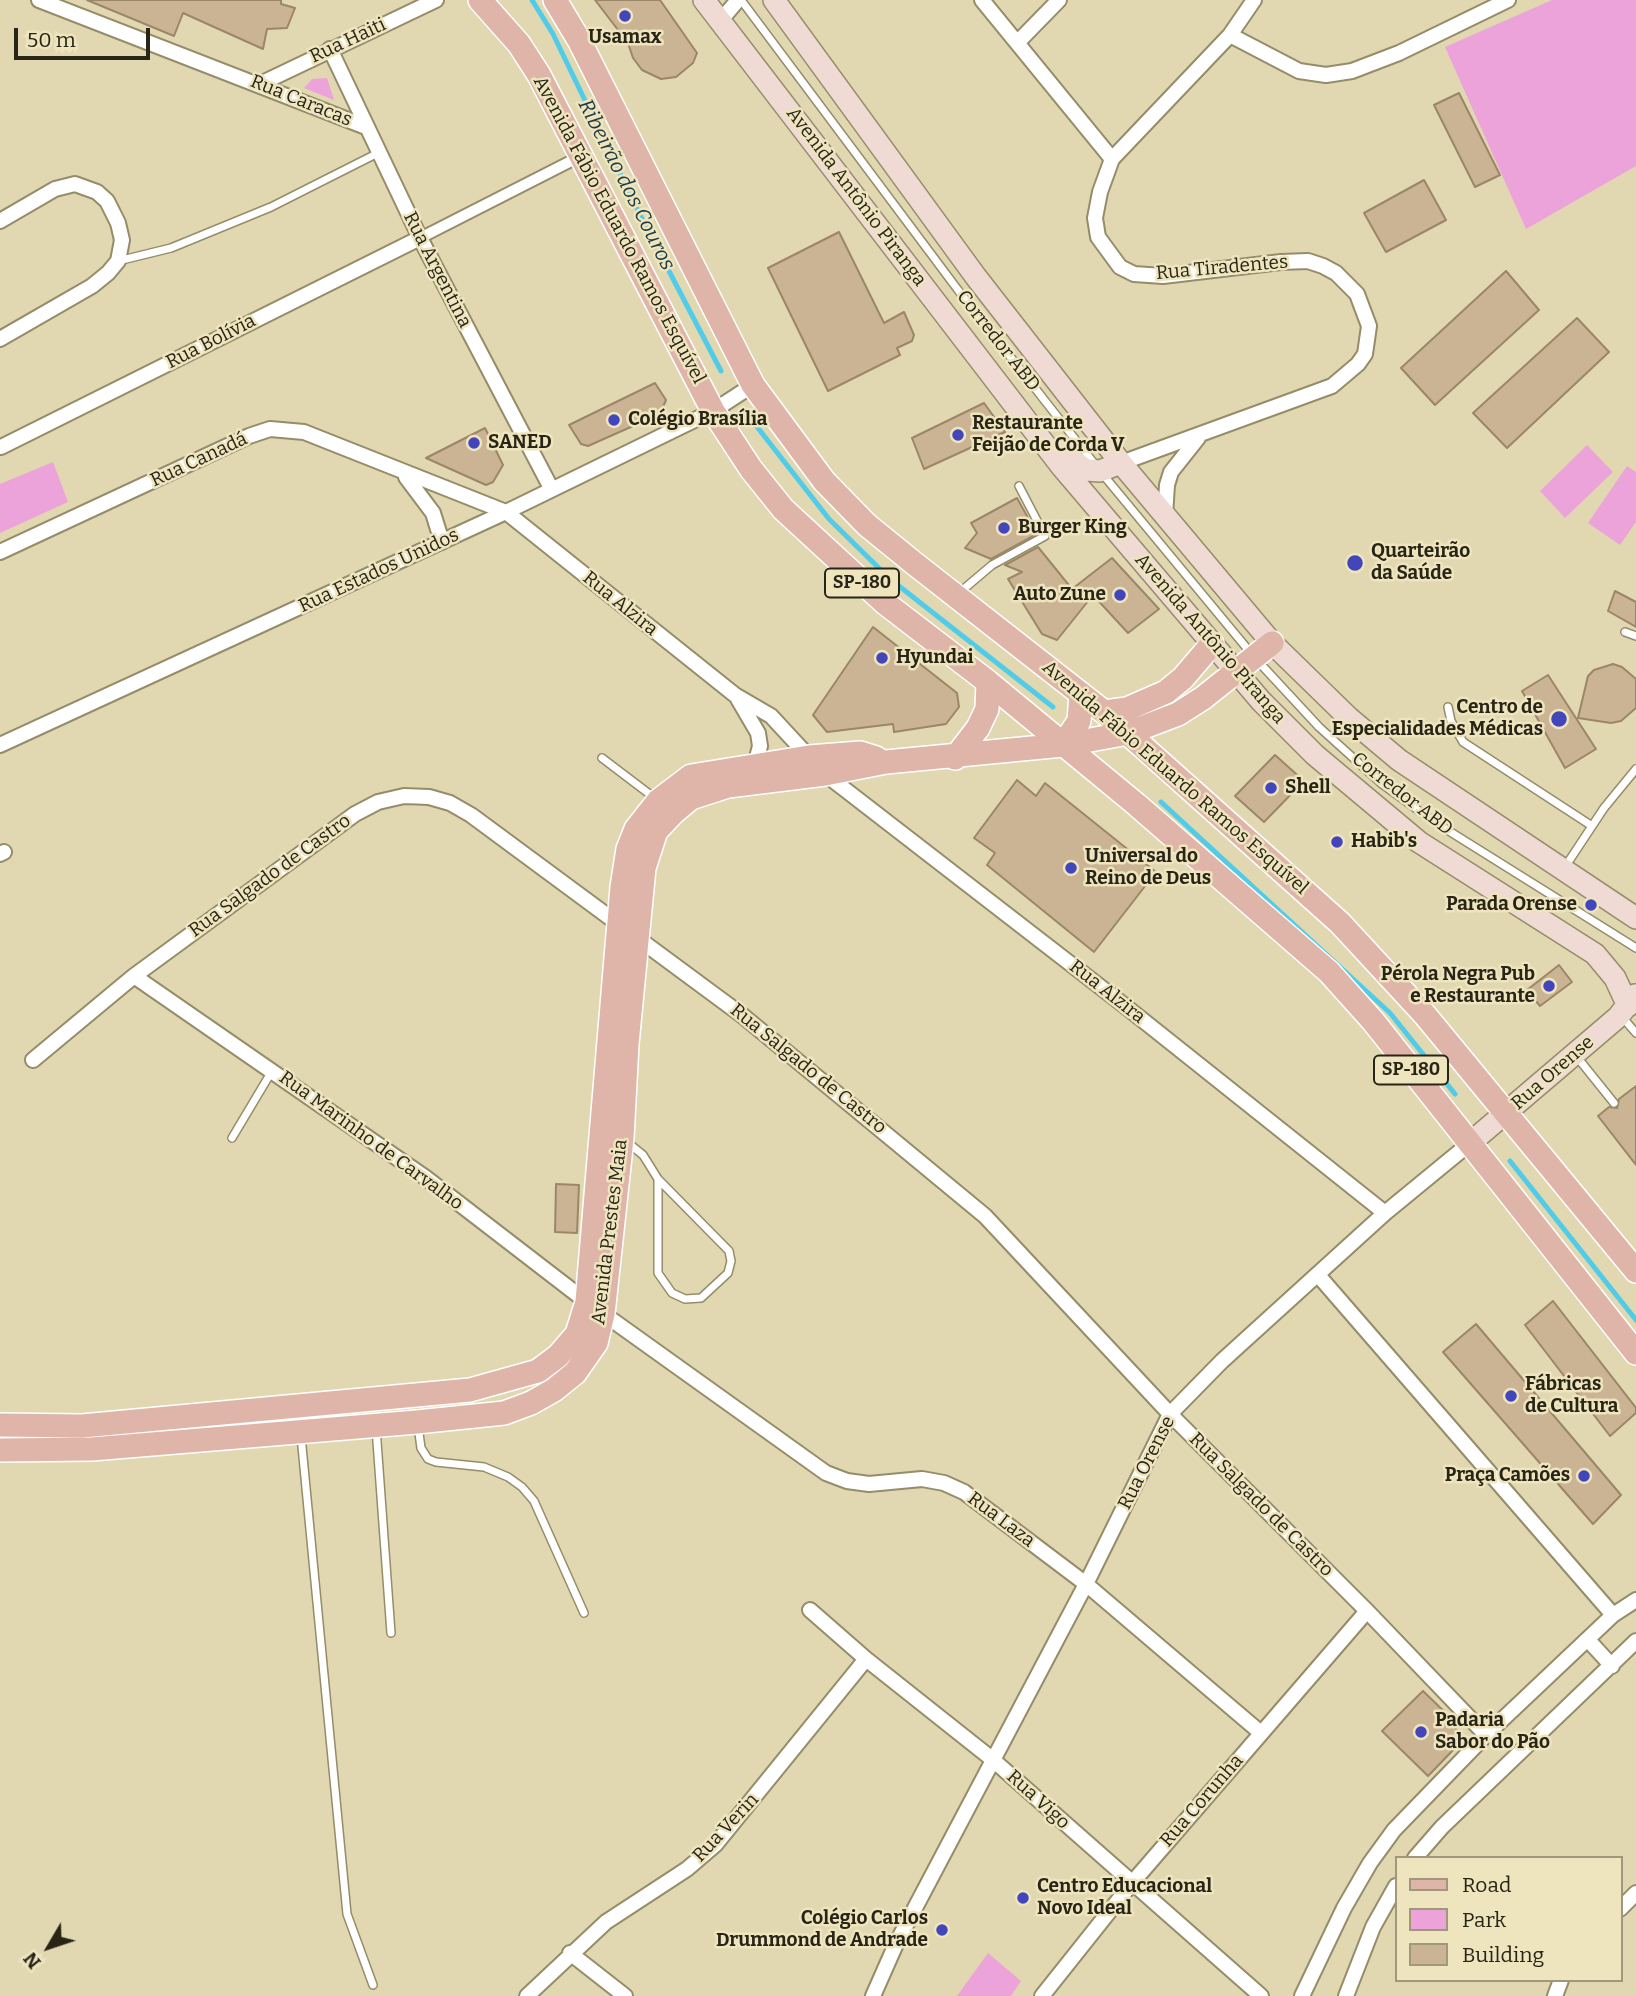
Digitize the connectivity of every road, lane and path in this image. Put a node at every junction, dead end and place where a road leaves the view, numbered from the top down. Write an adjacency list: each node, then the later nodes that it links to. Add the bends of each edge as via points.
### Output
1 (39, 0): 16 (street, Rua Caracas)
2 (436, 0): 15 (street, Rua Haiti)
3 (555, 0): 25 (main road, Avenida Fábio Eduardo Ramos Esquível / SP-180)
4 (704, 0): 12 (main road, Avenida Antônio Piranga)
5 (740, 0): 12 (street); 31 (lane, Corredor ABD)
6 (774, 0): 30 (main road, via 976,277)
7 (982, 0): 14 (street)
8 (1059, 0): 14 (street)
9 (1254, 0): 13 (street, Rua Tiradentes)
10 (1508, 0): 13 (street, via 1399,53 1352,71 1326,75 1299,71)
11 (477, 2): 19 (main road, Avenida Fábio Eduardo Ramos Esquível / SP-180, via 519,44)
12 (721, 20): 26 (main road, Avenida Antônio Piranga)
13 (1230, 35): 20 (street, Rua Tiradentes)
14 (1017, 43): 20 (street)
15 (330, 49): 16 (street, Rua Haiti); 17 (street, Rua Argentina)
16 (260, 84): 17 (street, Rua Caracas)
17 (366, 127): 18 (street, Rua Argentina)
18 (378, 153): 22 (street, Rua Argentina); 23 (lane, via 259,212 171,248)
19 (581, 156): 22 (street); 27 (main road, Avenida Fábio Eduardo Ramos Esquível / SP-180)
20 (1112, 159): 28 (street, Rua Tiradentes, via 1095,218 1098,237 1120,267 1134,274 1163,276 1308,261 1336,273 1357,294 1369,326 1365,354 1332,386)
21 (0, 221): 23 (street, via 55,189 75,184 86,187 97,192 113,211 122,240)
22 (420, 238): 29 (street, Rua Bolívia); 34 (street, Rua Argentina)
23 (118, 261): 24 (street, via 92,286)
24 (0, 339)
25 (754, 385): 27 (street, Rua Estados Unidos); 39 (main road, Avenida Fábio Eduardo Ramos Esquível / SP-180, via 836,494 867,525)
26 (1018, 409): 31 (main road, via 1068,459 1086,470); 43 (main road, Avenida Antônio Piranga)
27 (713, 411): 34 (street, Rua Estados Unidos); 45 (main road, Avenida Fábio Eduardo Ramos Esquível / SP-180, via 775,499 825,550)
28 (1202, 435): 30 (street, Rua Tiradentes); 36 (street, Rua Tiradentes, via 1171,472)
29 (1, 447)
30 (1122, 463): 31 (main road); 36 (main road)
31 (1100, 471): 44 (lane, Corredor ABD)
32 (402, 473): 35 (street, Rua Canadá); 37 (street, Rua Canadá, via 428,505); 38 (street, Rua Canadá, via 304,432 270,429)
33 (1019, 486): 39 (lane, via 1045,536 992,565)
34 (551, 488): 35 (street, Rua Estados Unidos)
35 (506, 512): 37 (street, Rua Estados Unidos); 47 (street, Rua Alzira)
36 (1165, 515): 42 (main road)
37 (442, 542): 51 (street, Rua Estados Unidos)
38 (0, 552)
39 (956, 596): 46 (main road, Avenida Fábio Eduardo Ramos Esquível / SP-180)
40 (1625, 632): 41 (lane)
41 (1636, 636)
42 (1272, 643): 44 (main road, Avenida Prestes Maia); 63 (main road, via 1399,760)
43 (1212, 644): 44 (main road, Avenida Antônio Piranga); 49 (main road, via 1166,692 1127,709)
44 (1246, 666): 50 (main road, Avenida Prestes Maia, via 1178,714); 66 (lane, Corredor ABD, via 1382,784 1479,852); 68 (main road, Avenida Antônio Piranga, via 1315,755 1366,801 1446,861 1595,954 1615,978)
45 (988, 682): 52 (main road, Avenida Fábio Eduardo Ramos Esquível / SP-180); 55 (main road, via 987,709)
46 (1081, 694): 49 (main road, Avenida Fábio Eduardo Ramos Esquível / SP-180); 52 (main road, via 1079,721)
47 (735, 695): 53 (street, Rua Alzira, via 771,716); 57 (street, Rua Alzira, via 758,733)
48 (1448, 707): 62 (lane, via 1463,742)
49 (1104, 712): 50 (main road, Avenida Fábio Eduardo Ramos Esquível / SP-180)
50 (1128, 733): 52 (main road, Avenida Prestes Maia); 74 (main road, Avenida Fábio Eduardo Ramos Esquível / SP-180, via 1340,923)
51 (0, 745)
52 (1063, 745): 55 (main road, Avenida Prestes Maia); 77 (main road, Avenida Fábio Eduardo Ramos Esquível / SP-180, via 1329,972)
53 (809, 757): 56 (main road, Avenida Prestes Maia, via 860,753); 57 (main road, Avenida Prestes Maia); 60 (main road, via 807,767)
54 (602, 758): 61 (lane)
55 (955, 758): 56 (main road, Avenida Prestes Maia)
56 (886, 762): 59 (main road, Avenida Prestes Maia)
57 (755, 765): 61 (main road, Avenida Prestes Maia, via 691,776)
58 (1636, 769): 62 (lane)
59 (825, 774): 60 (main road, Avenida Prestes Maia); 79 (street, Rua Alzira)
60 (795, 779): 61 (main road, Avenida Prestes Maia, via 707,792)
61 (665, 807): 65 (main road, Avenida Prestes Maia, via 636,828 628,849)
62 (1592, 826): 63 (lane)
63 (1563, 871): 64 (main road)
64 (1636, 919)
65 (628, 931): 67 (street, Rua Salgado de Castro, via 471,815 429,797 404,796 355,814); 76 (main road, Avenida Prestes Maia); 84 (street, Rua Salgado de Castro, via 743,1016 985,1216)
66 (1636, 948)
67 (134, 976): 71 (street, Rua Salgado de Castro); 72 (street, Rua Marinho de Carvalho)
68 (1628, 1005): 69 (lane); 70 (main road, Rua Orense)
69 (1636, 1033)
70 (1574, 1054): 73 (lane); 74 (main road, Rua Orense)
71 (33, 1059)
72 (272, 1070): 75 (lane); 82 (street, Rua Marinho de Carvalho, via 426,1178)
73 (1614, 1103)
74 (1507, 1112): 77 (main road, Rua Orense); 80 (main road, Avenida Fábio Eduardo Ramos Esquível / SP-180)
75 (232, 1138)
76 (611, 1138): 78 (lane, via 643,1156); 82 (main road, Avenida Prestes Maia)
77 (1469, 1144): 79 (street, Rua Orense); 83 (main road, Avenida Fábio Eduardo Ramos Esquível / SP-180)
78 (658, 1179): 78 (lane, via 658,1273 673,1293 685,1299 701,1298 728,1273 729,1251)
79 (1385, 1213): 81 (street, Rua Orense)
80 (1633, 1260)
81 (1318, 1275): 84 (street, Rua Orense); 95 (street)
82 (595, 1308): 85 (main road, Avenida Prestes Maia, via 596,1343 575,1373 554,1390 504,1413); 86 (main road, Avenida Prestes Maia, via 558,1356 538,1371 496,1385 82,1426); 90 (street, Rua Laza, via 827,1473 869,1484 922,1479 944,1483 964,1492)
83 (1636, 1353)
84 (1170, 1414): 90 (street, Rua Orense); 93 (street, Rua Salgado de Castro)
85 (417, 1422): 87 (main road, Avenida Prestes Maia); 94 (lane, via 421,1448 428,1458 484,1467 522,1487 534,1501)
86 (0, 1425)
87 (376, 1427): 88 (main road, Avenida Prestes Maia); 96 (lane)
88 (300, 1432): 89 (main road, Avenida Prestes Maia, via 92,1449); 110 (lane, via 346,1914)
89 (0, 1450)
90 (1086, 1584): 101 (street, Rua Laza); 103 (street, Rua Orense)
91 (1636, 1600): 95 (street)
92 (810, 1610): 99 (street, Rua Vigo)
93 (1367, 1611): 101 (street, Rua Corunha); 102 (street, Rua Salgado de Castro)
94 (584, 1613)
95 (1613, 1615): 98 (street)
96 (390, 1633)
97 (1636, 1641): 100 (street)
98 (1589, 1642): 100 (street); 102 (street)
99 (866, 1660): 103 (street, Rua Vigo); 109 (street, Rua Verin, via 715,1845)
100 (1612, 1666): 104 (street)
101 (1261, 1733): 105 (street, Rua Corunha)
102 (1486, 1735): 116 (street, via 1394,1830 1370,1863)
103 (992, 1759): 105 (street, Rua Vigo); 113 (street, Rua Orense)
104 (1417, 1856)
105 (1132, 1883): 114 (street, Rua Corunha); 115 (street, Rua Vigo)
106 (1394, 1890): 117 (street, via 1373,1927)
107 (1636, 1894): 108 (street)
108 (1622, 1907)
109 (570, 1953): 111 (street, Rua Verin); 112 (street)
110 (373, 1985)
111 (527, 1996)
112 (625, 1996)
113 (873, 1996)
114 (1042, 1996)
115 (1261, 1996)
116 (1302, 1996)
117 (1346, 1996)

